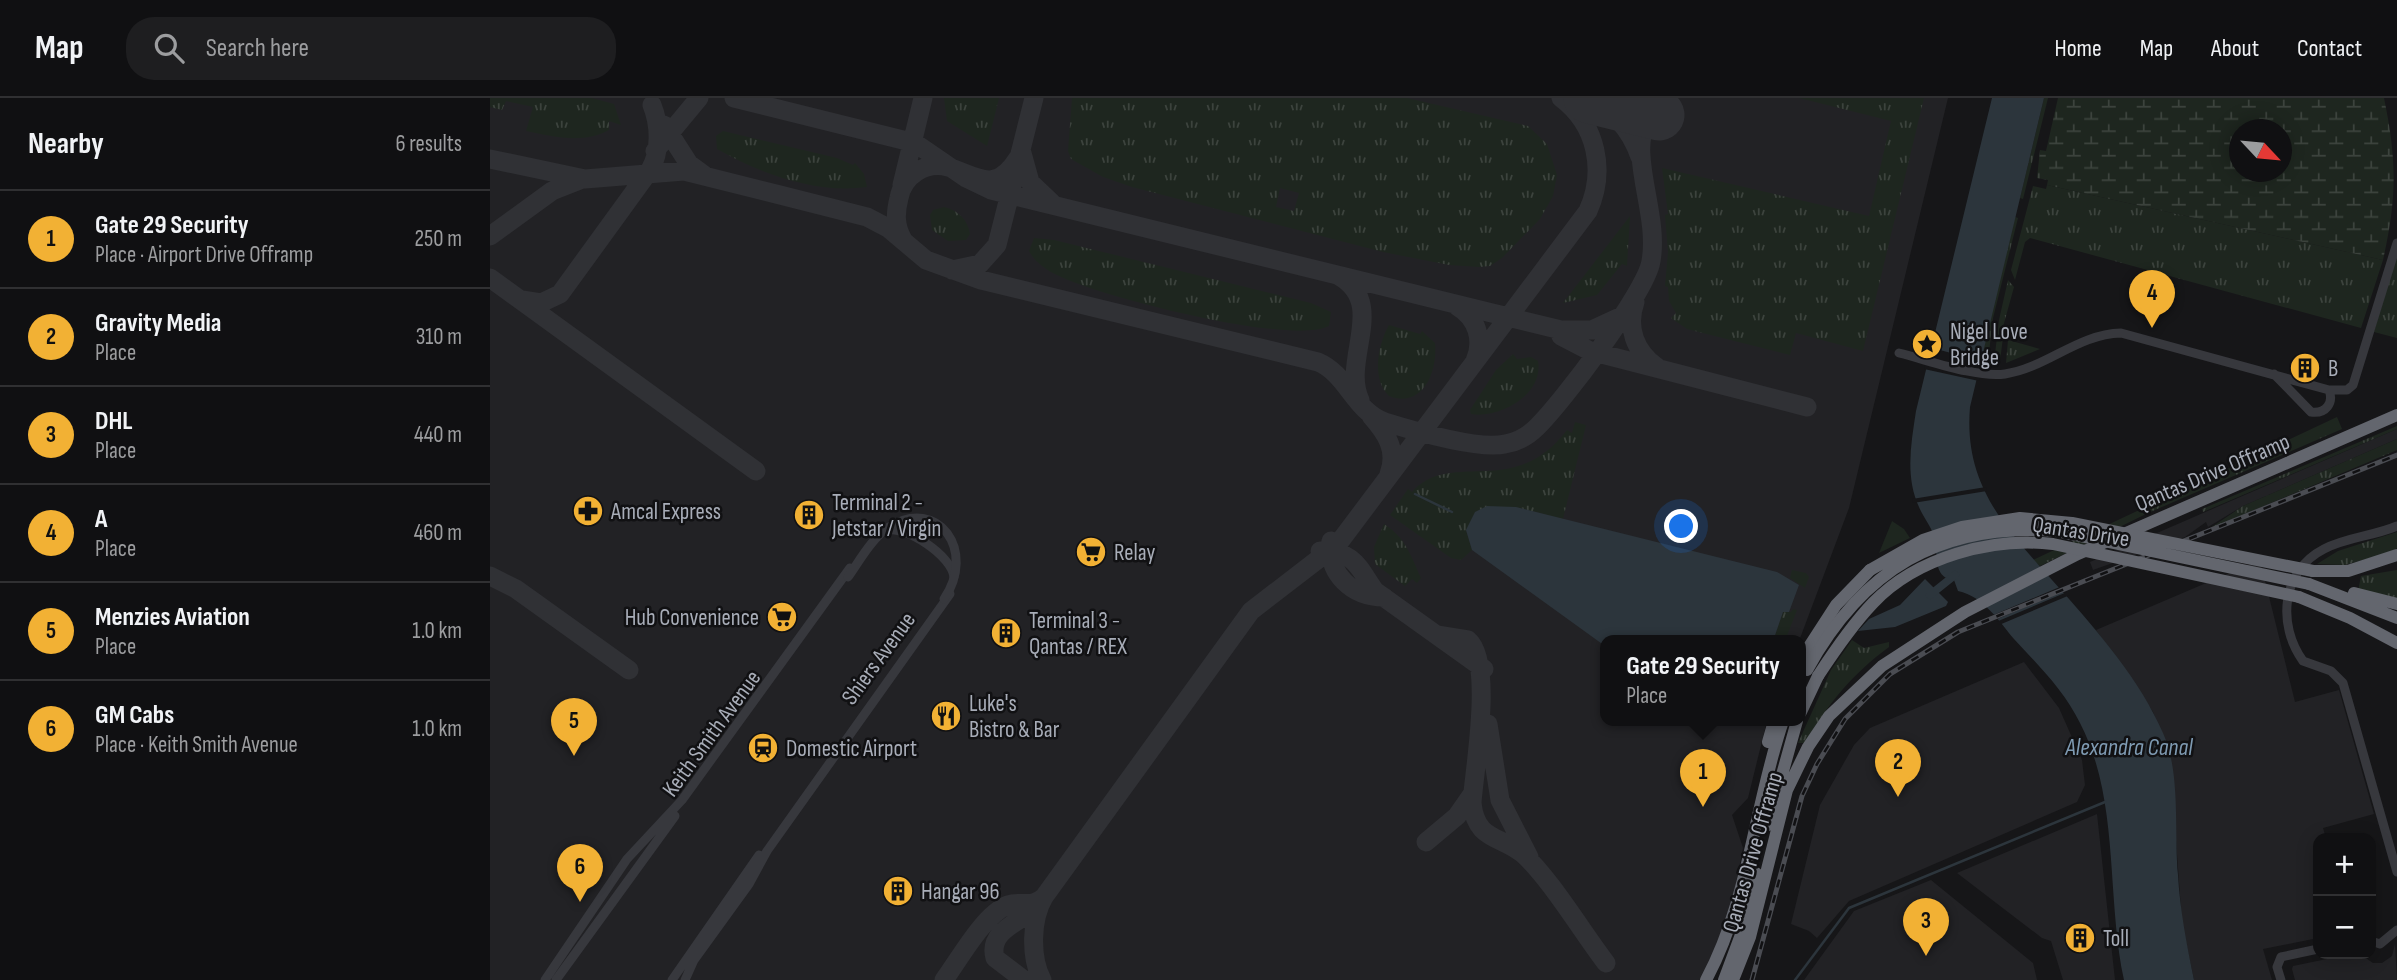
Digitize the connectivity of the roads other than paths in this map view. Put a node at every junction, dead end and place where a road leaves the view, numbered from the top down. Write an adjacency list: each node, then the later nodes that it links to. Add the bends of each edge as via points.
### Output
1 (2397, 243): 4 (street, via 2353,385 2340,392)
2 (1899, 353): 3 (street, via 1982,373 2012,373 2095,337 2121,333)
3 (2273, 373): 4 (street); 4 (street, via 2312,412 2328,407)
4 (2329, 390)
5 (2397, 415): 31 (highway, Qantas Drive Offramp, via 2078,554 1965,612 1882,666 1829,716 1808,747 1781,810 1750,937)
6 (906, 520): 26 (street, Keith Smith Avenue, bridge, via 891,526 871,545); 27 (street, Shiers Avenue, bridge, via 929,521 950,537 958,560 951,590)
7 (2397, 526): 21 (street, via 2313,556 2291,585 2285,608 2288,631 2302,662 2331,671 2343,683)
8 (2397, 555): 16 (highway, bridge, via 2348,571 2313,570 2072,523 2004,519 1923,540 1884,560 1836,606)
9 (2309, 584): 11 (highway); 13 (highway); 16 (highway, Qantas Drive, bridge, via 2056,531 1991,533 1918,554 1884,573 1838,620)
10 (2300, 597): 14 (highway, via 2345,610); 15 (highway); 16 (highway, Qantas Drive, bridge, via 2053,544 1994,545 1933,564 1894,585)
11 (2397, 604)
12 (944, 605): 25 (street, Keith Smith Avenue, via 954,580 948,561 901,529 887,530 871,540 682,800 627,859); 28 (street, Shiers Avenue, via 767,851 750,884)
13 (2397, 618)
14 (2397, 634)
15 (2397, 643)
16 (1807, 671)
17 (1773, 726): 20 (highway)
18 (1781, 726): 20 (highway)
19 (1796, 726): 30 (highway, via 1743,929)
20 (1749, 849): 29 (highway, via 1724,943)
21 (2397, 872)
22 (2397, 930): 23 (street)
23 (2376, 941)
24 (2313, 950): 32 (street, via 2281,957 2277,967)
25 (545, 980)
26 (556, 980)
27 (672, 980)
28 (684, 980)
29 (1706, 980)
30 (1724, 980)
31 (1733, 980)
32 (2281, 980)

